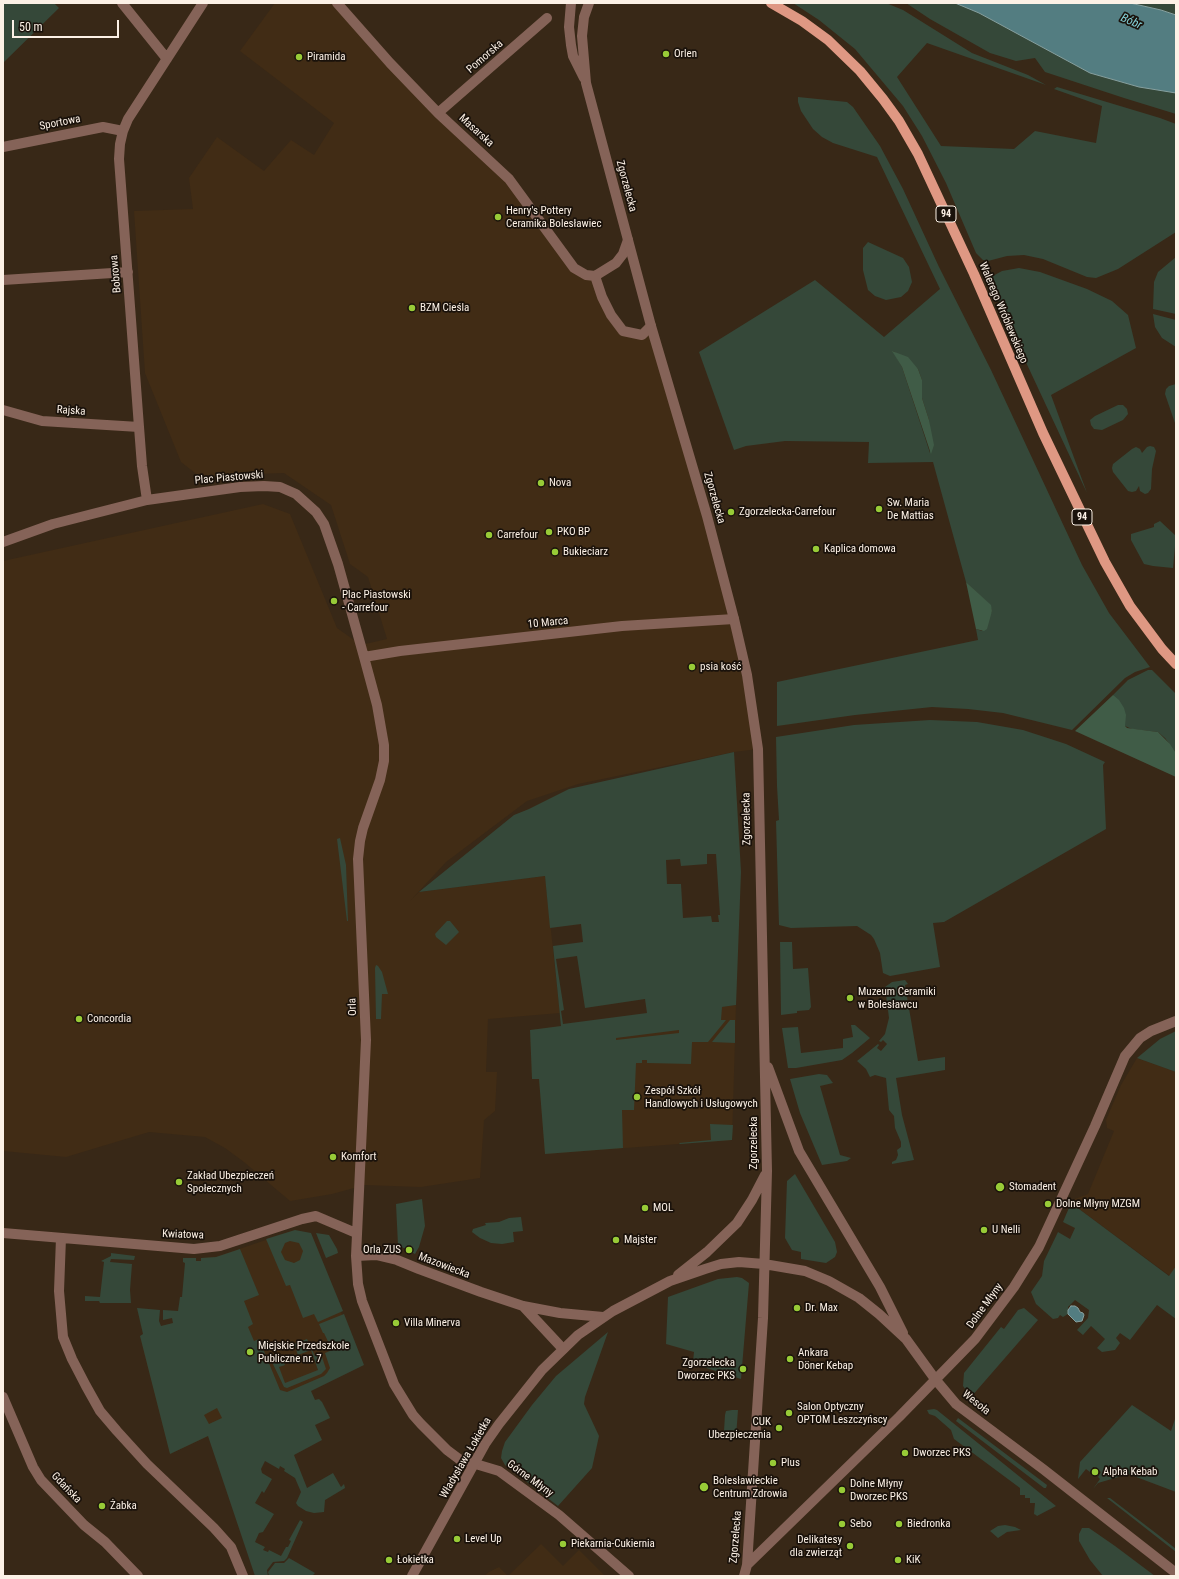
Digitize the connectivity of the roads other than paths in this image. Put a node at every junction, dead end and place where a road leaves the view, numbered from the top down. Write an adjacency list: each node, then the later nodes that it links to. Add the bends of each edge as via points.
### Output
1 (122, 3): 8 (street)
2 (203, 3): 8 (street, Bobrowa)
3 (337, 3): 10 (street, Masarska)
4 (571, 3): 9 (street, Zgorzelecka, via 570,36 573,56)
5 (589, 3): 9 (street, Zgorzelecka, via 582,36)
6 (771, 3): 24 (main road, Walerego Wróblewskiego / 94, via 828,40 860,71 899,121 918,154 1043,432 1105,562 1130,606)
7 (547, 18): 10 (street, Pomorska)
8 (167, 59): 11 (street, Bobrowa)
9 (586, 82): 13 (street, Zgorzelecka)
10 (438, 113): 15 (street, Masarska, via 509,179 574,268 586,275)
11 (123, 131): 12 (street, Sportowa, via 102,127); 14 (street, Bobrowa, via 119,159)
12 (3, 147)
13 (628, 240): 15 (street, via 623,254 616,263); 17 (street, Zgorzelecka)
14 (128, 272): 16 (street); 19 (street, Bobrowa)
15 (596, 276): 17 (street, via 602,297 623,331 642,335)
16 (3, 280)
17 (651, 326): 22 (street, Zgorzelecka, via 705,509)
18 (3, 410): 19 (street, Rajska, via 42,421)
19 (139, 427): 20 (street, Bobrowa)
20 (147, 500): 21 (street, Plac Piastowski, via 53,524); 23 (street, Plac Piastowski, via 264,486 280,487 296,494 316,512 327,531)
21 (3, 542)
22 (734, 619): 23 (street, 10 Marca, via 622,626); 27 (street, Zgorzelecka, via 747,675 758,749)
23 (364, 656): 25 (street, Plac Piastowski, via 382,727)
24 (1176, 664)
25 (384, 761): 30 (street, Orla, via 360,841 358,859 366,1040)
26 (1176, 1021): 39 (street, Dolne Młyny, via 1140,1038 1125,1056 1087,1144 1032,1259 975,1339)
27 (765, 1061): 28 (street, Zgorzelecka); 37 (street, via 799,1151 880,1287)
28 (767, 1171): 33 (street, Zgorzelecka); 34 (street, via 737,1223 707,1252)
29 (3, 1233): 31 (street, Kwiatowa)
30 (356, 1233): 31 (street, Kwiatowa, via 316,1216 204,1249); 32 (street, Orla)
31 (61, 1238): 45 (street, via 59,1291 63,1337 86,1386 100,1411 116,1431 231,1547)
32 (356, 1256): 35 (street, Mazowiecka, via 376,1255 397,1260); 41 (street, Górne Młyny, via 362,1301 394,1384 425,1429 459,1459)
33 (764, 1264): 34 (street, Władysława Łokietka, via 721,1264); 37 (street, Wesoła, via 805,1272 829,1281 858,1298); 42 (street, Zgorzelecka, via 763,1318)
34 (670, 1281): 36 (street, Władysława Łokietka)
35 (523, 1306): 36 (street, Mazowiecka); 38 (street, Mazowiecka)
36 (603, 1317): 38 (street, Władysława Łokietka)
37 (906, 1339): 39 (street, Wesoła)
38 (563, 1349): 41 (street, Władysława Łokietka, via 515,1402)
39 (935, 1379): 42 (street, Dolne Młyny); 43 (street, Wesoła, via 959,1406)
40 (3, 1397): 44 (street, Gdańska, via 27,1456 42,1480 84,1525 105,1542)
41 (474, 1464): 46 (street, Władysława Łokietka); 47 (street, Górne Młyny, via 499,1471 559,1515)
42 (747, 1565): 48 (street, Zgorzelecka)
43 (1176, 1573)
44 (138, 1576)
45 (243, 1576)
46 (412, 1576)
47 (630, 1576)
48 (744, 1576)

